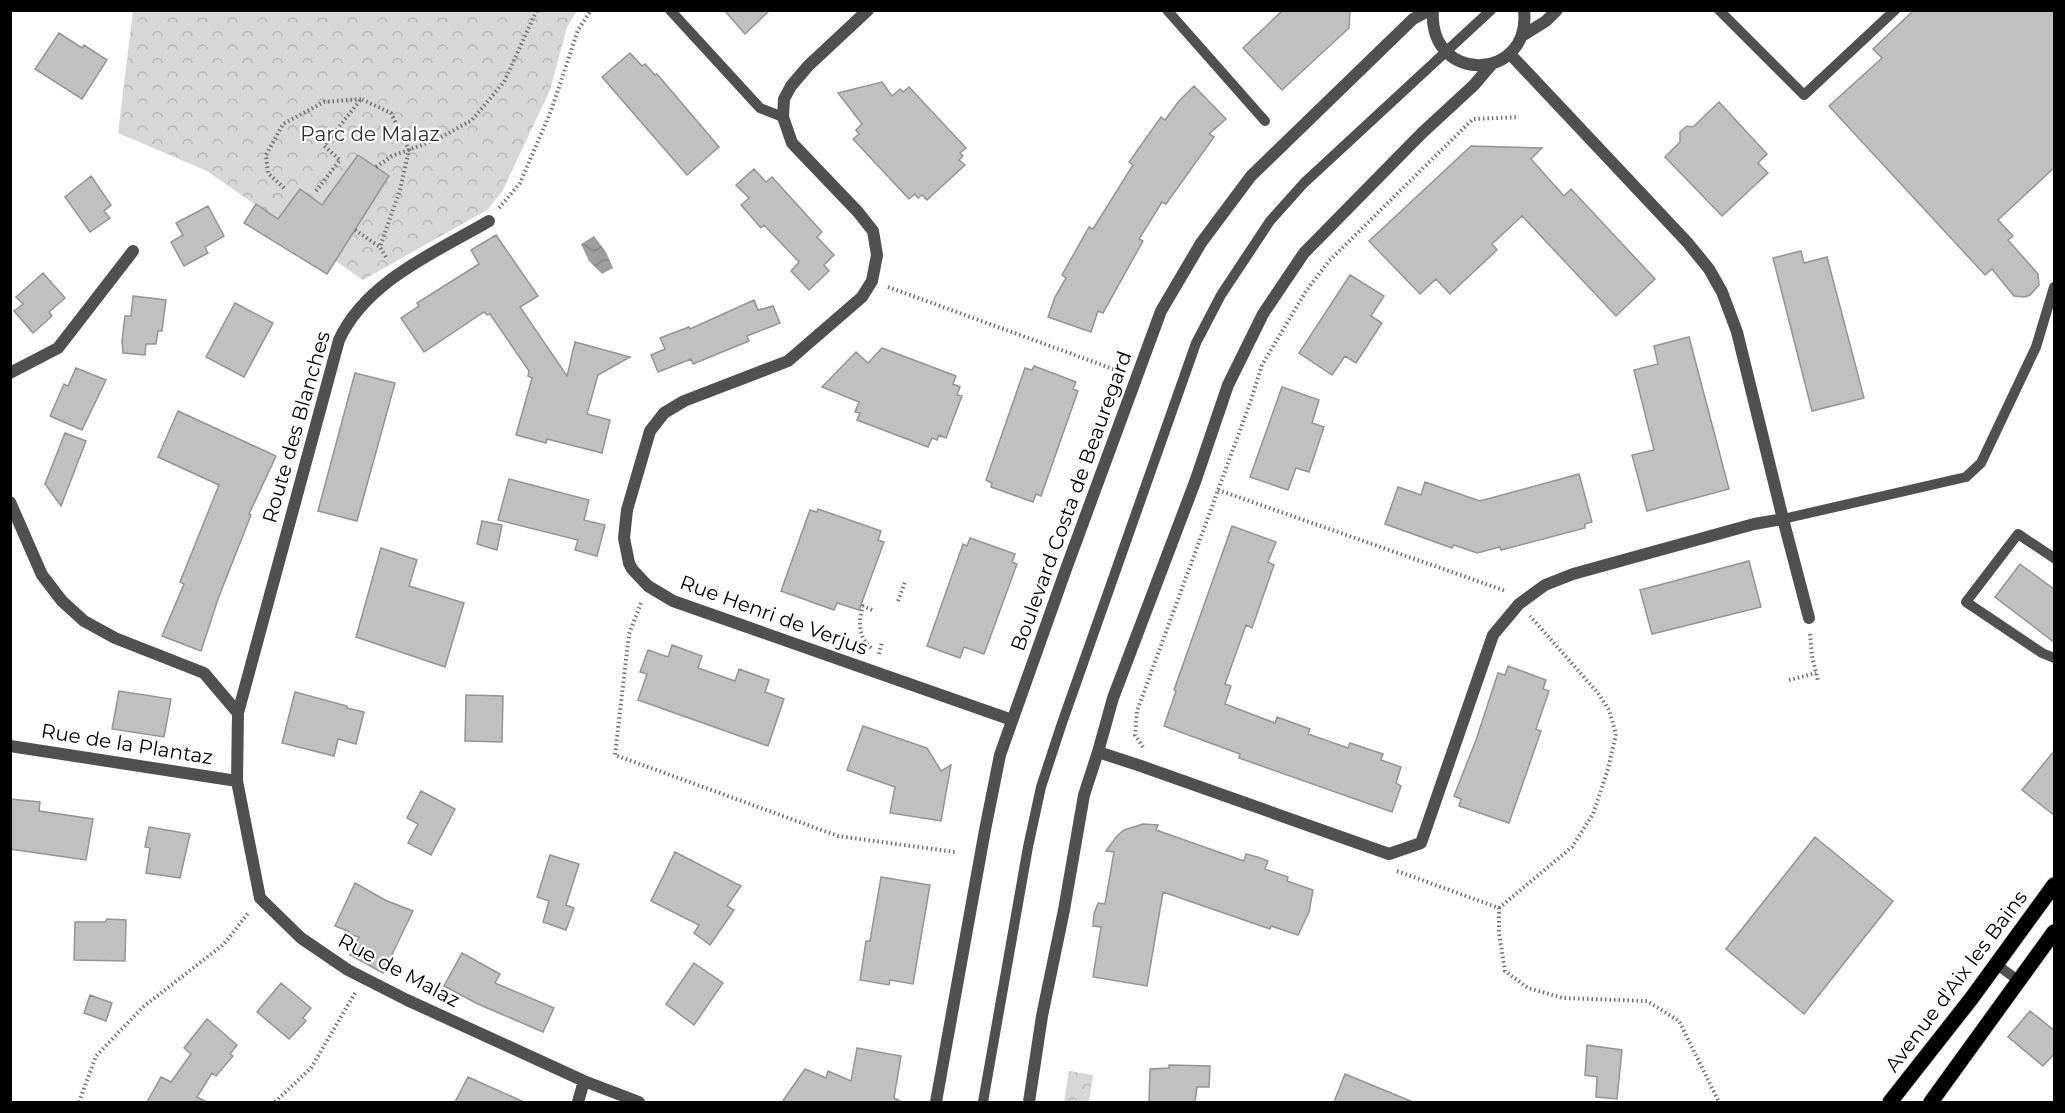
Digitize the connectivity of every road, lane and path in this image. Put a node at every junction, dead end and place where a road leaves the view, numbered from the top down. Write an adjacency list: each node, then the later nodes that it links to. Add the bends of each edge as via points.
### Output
1 (537, 10): 20 (path, via 504,82 472,120 438,140)
2 (591, 10): 24 (path, via 578,30 551,111 520,183)
3 (670, 10): 17 (lane, via 760,108)
4 (868, 10): 17 (street, via 791,86 784,99)
5 (1167, 10): 19 (lane)
6 (1431, 10): 13 (street, Boulevard Costa de Beauregard, via 1436,39); 47 (street, Boulevard Costa de Beauregard, via 1413,19 1251,176 1201,243 1161,311)
7 (1491, 10): 13 (lane)
8 (1524, 10): 12 (street)
9 (1557, 10): 12 (street)
10 (1719, 10): 11 (lane, via 1804,95)
11 (1895, 10)
12 (1522, 36): 14 (street)
13 (1445, 52): 15 (street, via 1466,64); 67 (lane, via 1304,183 1270,221 1221,295 1197,343 1041,787)
14 (1510, 54): 15 (street); 34 (street, via 1709,269 1737,332)
15 (1491, 65): 50 (street, via 1304,253 1263,314 1228,385 1113,698)
16 (361, 99): 20 (path, via 391,113); 22 (path, via 324,102 283,124 266,155 268,173); 23 (path, via 324,146 340,159)
17 (783, 117): 29 (street, Rue Henri de Verjus, via 792,143 873,231 878,255)
18 (1519, 117): 49 (path, via 1473,119 1329,261 1306,291 1262,365 1137,711 1135,735)
19 (1265, 121)
20 (409, 150): 21 (path); 26 (path)
21 (376, 167)
22 (284, 188)
23 (316, 191)
24 (489, 220): 28 (street, Route des Blanches)
25 (355, 230): 26 (path)
26 (380, 247): 28 (path)
27 (133, 252): 32 (street, via 58,348)
28 (397, 275): 46 (street, Route des Blanches, via 347,322 339,340)
29 (872, 281): 31 (path); 37 (street, Rue Henri de Verjus, via 862,297 788,361 684,400 664,413 650,431 627,510 624,538 629,563)
30 (2055, 287): 34 (lane, via 2036,347 1981,463 1966,477)
31 (1116, 370)
32 (10, 372)
33 (10, 502): 46 (street, via 42,575 63,602 84,621 115,638 204,673)
34 (1783, 519): 40 (street); 50 (street, via 1573,574 1545,585 1519,604 1493,635 1421,843 1389,854)
35 (2055, 558): 42 (lane, via 2018,534 1966,602)
36 (905, 582): 38 (path)
37 (648, 586): 47 (street, Rue Henri de Verjus, via 673,602); 52 (path, via 629,634 615,755 838,836)
38 (898, 601)
39 (872, 610): 41 (path, via 863,606 859,617 862,636 870,648 879,652)
40 (1809, 618): 43 (path)
41 (882, 642)
42 (2055, 658)
43 (1816, 673): 44 (path); 45 (path)
44 (1789, 680)
45 (1818, 681)
46 (238, 713): 51 (street)
47 (1012, 720): 66 (street, Boulevard Costa de Beauregard, via 1000,755 985,830)
48 (10, 746): 51 (street, Rue de la Plantaz)
49 (1145, 750)
50 (1098, 752): 68 (street, via 1084,795)
51 (237, 781): 55 (street)
52 (955, 852)
53 (1395, 870): 69 (path, via 1499,908 1505,971 1528,988 1563,998 1647,1001 1679,1021)
54 (2055, 885): 56 (main road, Avenue d'Aix les Bains)
55 (260, 898): 59 (street, Rue de Malaz, via 301,938); 62 (path, via 224,944 143,1007 96,1056)
56 (2050, 902): 58 (main road, Avenue d'Aix les Bains)
57 (2055, 932): 60 (main road)
58 (1996, 964): 60 (lane); 70 (main road, Avenue d'Aix les Bains)
59 (364, 977): 61 (street, Rue de Malaz); 63 (path, via 311,1068)
60 (2019, 981): 71 (main road)
61 (584, 1081): 64 (street); 65 (street, Rue de Malaz)
62 (79, 1102)
63 (275, 1102)
64 (578, 1102)
65 (639, 1102)
66 (936, 1102)
67 (983, 1102)
68 (1029, 1102)
69 (1719, 1102)
70 (1890, 1102)
71 (1930, 1102)

